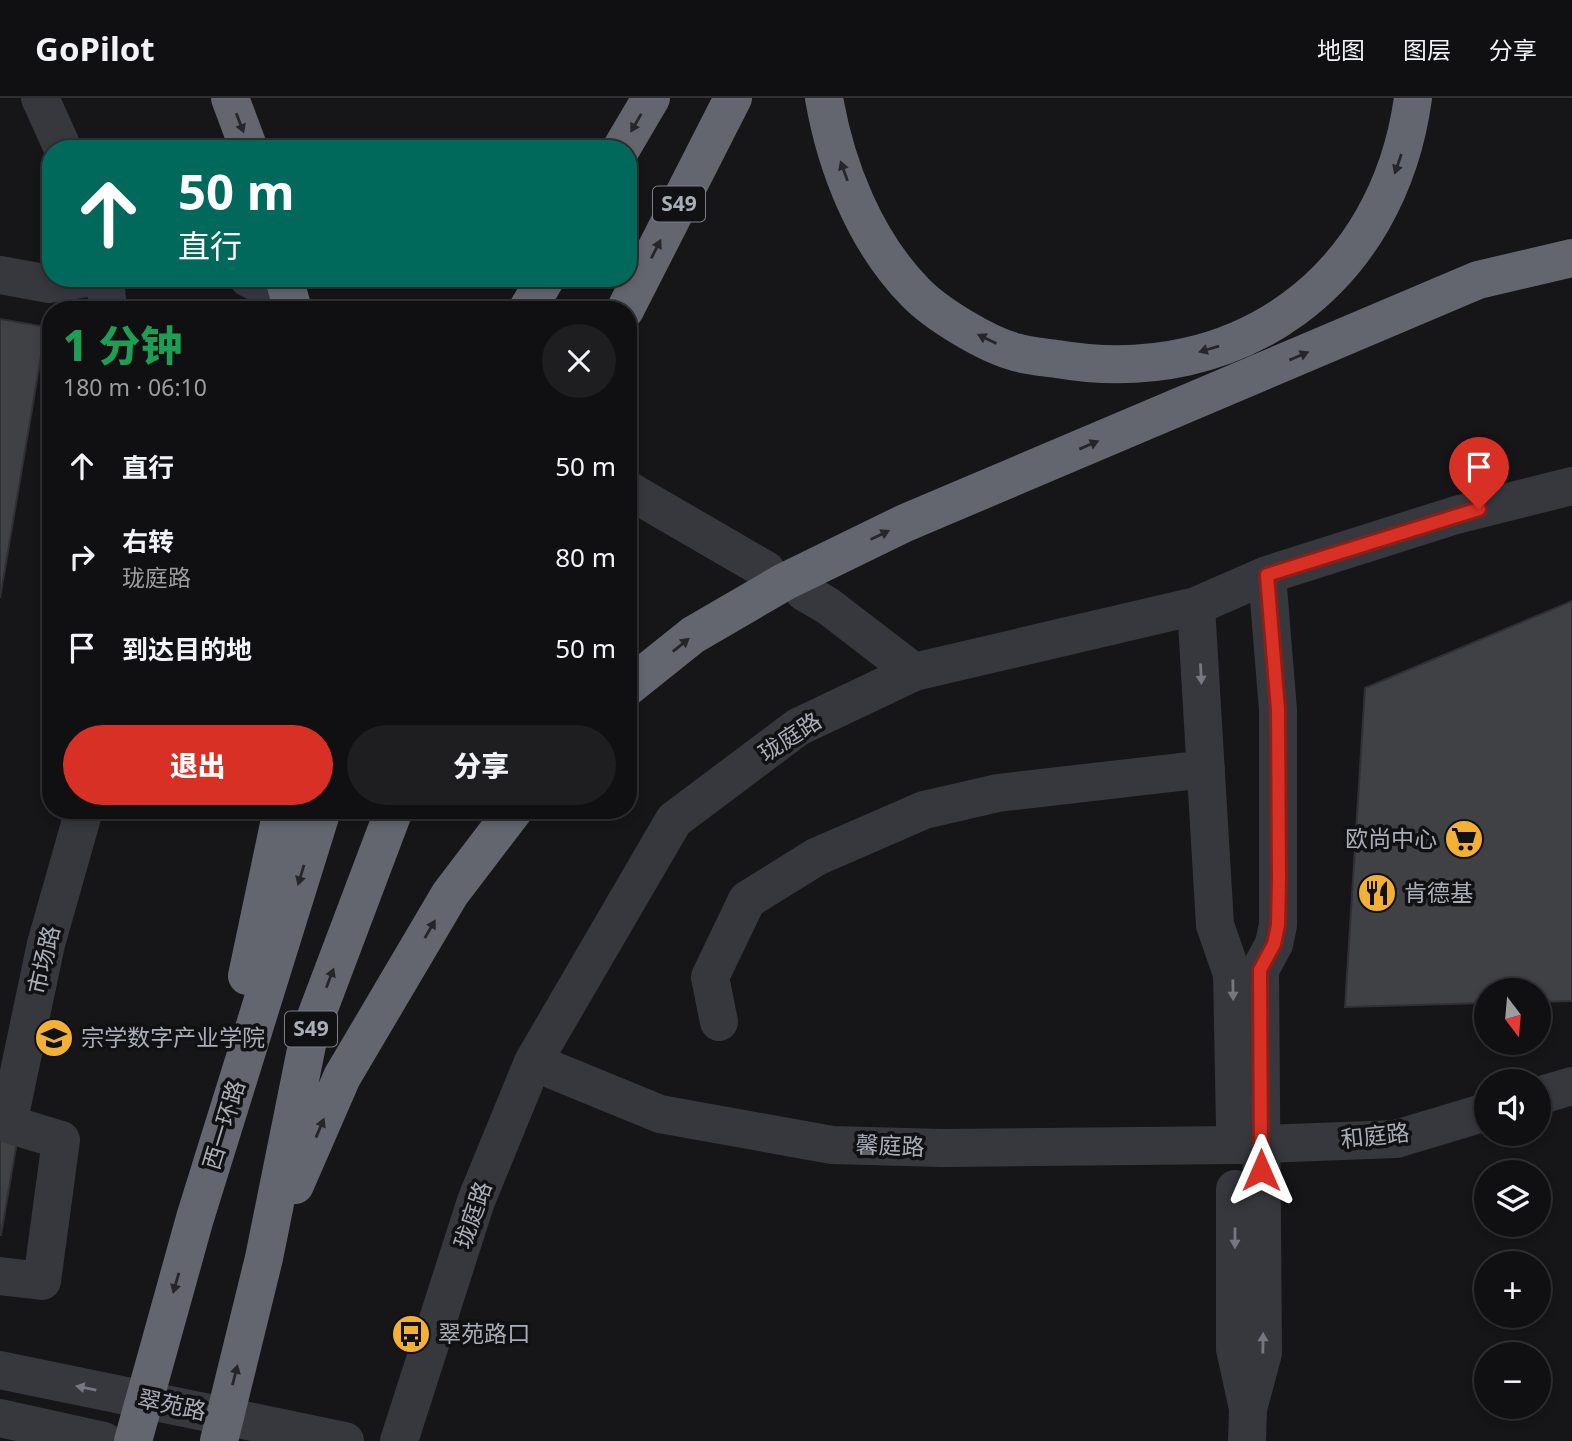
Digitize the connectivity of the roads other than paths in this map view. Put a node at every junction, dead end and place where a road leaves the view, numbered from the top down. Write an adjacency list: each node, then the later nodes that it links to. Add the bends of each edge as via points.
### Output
1 (40, 98): 7 (street)
2 (230, 98): 8 (highway, one-way to 8)
3 (651, 98): 9 (highway, one-way to 9)
4 (733, 98): 13 (highway, S49, one-way to 4)
5 (824, 98): 6 (highway, one-way to 5, via 1407,138 1386,198 1352,255 1310,297 1262,331 1208,350 1145,364 1083,363 1014,352 963,326 916,293 884,253 857,206 836,151)
6 (1413, 98)
7 (59, 140)
8 (246, 140)
9 (626, 140)
10 (1572, 258): 21 (highway, one-way to 10, via 693,635 738,608 905,523 1478,280)
11 (0, 275): 12 (street)
12 (42, 283)
13 (637, 286)
14 (1572, 486): 17 (street, 珑庭路, via 1456,515)
15 (637, 495): 16 (street)
16 (766, 570)
17 (1267, 575): 19 (street, 珑庭路); 33 (street, via 1278,710 1278,925 1260,970)
18 (804, 592): 20 (street)
19 (1196, 606): 20 (street, 珑庭路); 22 (street, one-way to 22)
20 (914, 672): 29 (street, 珑庭路, via 798,727 674,820)
21 (637, 680)
22 (1206, 769): 28 (street, via 974,799 924,810 816,857 747,900 710,977); 33 (street, one-way to 33, via 1215,925 1232,974)
23 (81, 819): 36 (street, 市场路, via 46,944 8,1124 61,1140 42,1281)
24 (280, 819): 34 (highway)
25 (319, 819): 34 (highway, 西一环路 / S49, one-way to 34)
26 (391, 819): 35 (highway, S49, one-way to 26, via 309,1035)
27 (507, 819): 35 (highway, one-way to 27, via 342,1077 450,894)
28 (719, 1022)
29 (533, 1062): 33 (street, 馨庭路, via 660,1114 832,1145); 44 (street, 珑庭路, via 476,1201)
30 (1572, 1086): 31 (street)
31 (1551, 1092)
32 (1474, 1116): 33 (street, 和庭路, via 1396,1139)
33 (1248, 1144): 39 (street, via 1264,1353)
34 (195, 1218): 41 (highway, 西一环路 / S49, one-way to 41)
35 (264, 1258): 42 (highway, S49, one-way to 35)
36 (0, 1276)
37 (0, 1370): 43 (street, 翠苑路, one-way to 37)
38 (0, 1418): 40 (street)
39 (1248, 1425)
40 (104, 1441)
41 (133, 1441)
42 (219, 1441)
43 (345, 1441)
44 (399, 1441)

